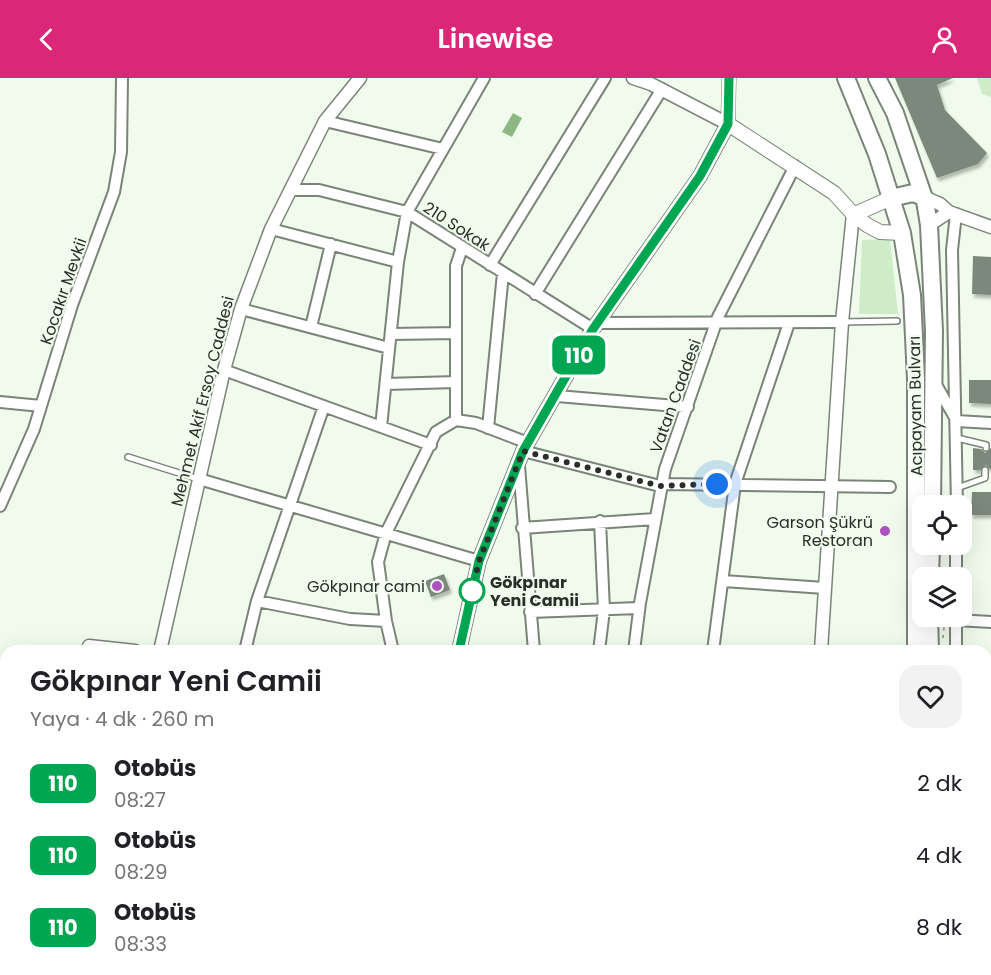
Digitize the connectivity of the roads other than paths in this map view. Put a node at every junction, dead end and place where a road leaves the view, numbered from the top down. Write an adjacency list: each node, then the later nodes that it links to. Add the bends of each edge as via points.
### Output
1 (122, 78): 46 (street, Kocakır Mevkii, via 121,152 114,192 72,305)
2 (484, 78): 12 (street)
3 (605, 78): 27 (street)
4 (633, 78): 9 (street)
5 (729, 78): 11 (street)
6 (846, 78): 16 (main road, Acıpayam Bulvarı)
7 (877, 78): 15 (main road, Acıpayam Bulvarı, via 895,113)
8 (357, 79): 10 (street, Mehmet Akif Ersoy Caddesi)
9 (662, 90): 11 (street); 29 (street)
10 (325, 121): 12 (street); 14 (street, Mehmet Akif Ersoy Caddesi)
11 (728, 124): 13 (main road); 35 (main road, via 700,176)
12 (443, 149): 17 (street)
13 (795, 166): 19 (main road, via 834,193); 34 (street, Vatan Caddesi)
14 (290, 190): 17 (street, 210 Sokak, via 328,192); 22 (street, Mehmet Akif Ersoy Caddesi)
15 (924, 197): 16 (main road, via 913,193); 18 (street); 20 (main road, Acıpayam Bulvarı)
16 (891, 198): 19 (main road); 23 (main road, Acıpayam Bulvarı)
17 (407, 212): 25 (street, 210 Sokak); 26 (street)
18 (952, 213): 20 (street); 21 (street); 50 (street)
19 (853, 214): 23 (main road, via 880,232); 33 (street)
20 (929, 225): 23 (main road); 41 (main road, Acıpayam Bulvarı)
21 (991, 227)
22 (271, 229): 24 (street); 30 (street, Mehmet Akif Ersoy Caddesi)
23 (902, 233): 95 (main road, Acıpayam Bulvarı, via 912,295 916,379)
24 (331, 244): 26 (street); 36 (street)
25 (462, 248): 27 (street, 210 Sokak); 37 (street, via 456,266)
26 (398, 262): 38 (street)
27 (490, 265): 28 (street, 210 Sokak)
28 (503, 273): 29 (street, 210 Sokak); 53 (street)
29 (536, 294): 35 (street, 210 Sokak)
30 (241, 309): 36 (street); 40 (street, Mehmet Akif Ersoy Caddesi)
31 (897, 321): 33 (lane)
32 (789, 322): 33 (street); 34 (street); 61 (street)
33 (842, 322): 63 (street)
34 (716, 324): 35 (street); 48 (street, Vatan Caddesi)
35 (596, 326): 44 (main road)
36 (311, 327): 39 (street)
37 (456, 333): 38 (street); 42 (street)
38 (391, 334): 39 (street)
39 (389, 348): 43 (street)
40 (224, 370): 47 (street); 60 (street, Mehmet Akif Ersoy Caddesi)
41 (934, 380): 50 (street); 66 (main road, Acıpayam Bulvarı)
42 (456, 382): 43 (street); 49 (street)
43 (386, 384): 52 (street)
44 (557, 396): 48 (street); 57 (main road)
45 (0, 402): 46 (street)
46 (41, 406): 69 (street, Kocakır Mevkii)
47 (324, 406): 52 (street); 68 (street)
48 (688, 407): 62 (street, Vatan Caddesi)
49 (456, 420): 53 (street); 55 (street, via 436,432)
50 (957, 421): 51 (street); 54 (street)
51 (991, 423)
52 (381, 427): 55 (street)
53 (488, 428): 57 (street)
54 (957, 438): 56 (lane); 65 (street)
55 (430, 445): 73 (street)
56 (986, 448)
57 (523, 452): 62 (street); 72 (street); 74 (main road)
58 (128, 457): 60 (lane)
59 (985, 470): 65 (lane, via 985,478)
60 (199, 479): 68 (street); 86 (street, Mehmet Akif Ersoy Caddesi)
61 (735, 484): 62 (street); 63 (street); 75 (street)
62 (661, 485): 70 (street, Vatan Caddesi)
63 (832, 486): 64 (street); 76 (street)
64 (890, 487)
65 (957, 488): 67 (street)
66 (932, 495)
67 (957, 495)
68 (289, 505): 73 (street); 77 (street)
69 (0, 506)
70 (655, 519): 71 (street); 78 (street, Vatan Caddesi)
71 (600, 521): 72 (street); 79 (street)
72 (522, 528): 80 (street)
73 (386, 533): 74 (street); 82 (street, via 378,562)
74 (479, 561): 89 (main road)
75 (723, 581): 76 (street); 93 (street)
76 (825, 588): 94 (street)
77 (256, 601): 82 (street, via 350,619); 87 (street)
78 (639, 608): 79 (street); 92 (street, Vatan Caddesi)
79 (604, 610): 80 (street); 91 (street)
80 (530, 612): 90 (street)
81 (972, 620): 83 (street)
82 (386, 621): 88 (street)
83 (991, 622)
84 (932, 627): 96 (main road)
85 (953, 627): 97 (street)
86 (161, 645)
87 (246, 645)
88 (392, 645)
89 (460, 645)
90 (533, 645)
91 (600, 645)
92 (635, 645)
93 (714, 645)
94 (821, 645)
95 (916, 645)
96 (936, 645)
97 (955, 645)

